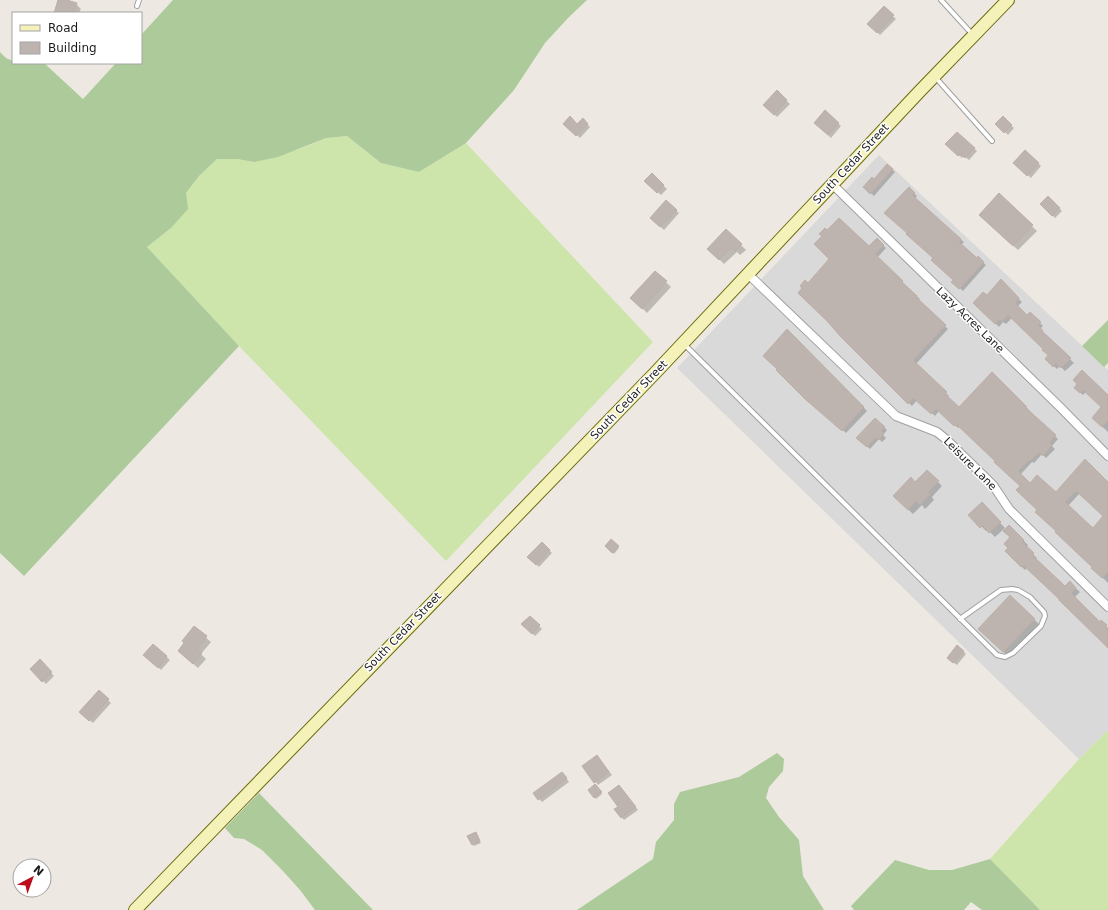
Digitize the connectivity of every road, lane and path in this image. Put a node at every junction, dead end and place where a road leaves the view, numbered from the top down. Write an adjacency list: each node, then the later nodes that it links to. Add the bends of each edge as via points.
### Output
1 (139, 0): 4 (lane)
2 (941, 0): 5 (lane)
3 (1008, 0): 5 (main road, South Cedar Street)
4 (137, 6)
5 (974, 35): 6 (main road, South Cedar Street)
6 (934, 76): 7 (lane); 8 (main road, South Cedar Street)
7 (992, 141)
8 (832, 184): 9 (main road, South Cedar Street); 11 (street, Lazy Acres Lane)
9 (748, 274): 10 (main road, South Cedar Street); 12 (street, Leisure Lane, via 896,416 937,432 947,440 993,485 1009,509)
10 (683, 343): 13 (lane); 14 (main road, South Cedar Street)
11 (1108, 456)
12 (1108, 607)
13 (960, 618): 13 (lane, via 998,655 1005,657 1013,653 1041,626 1045,616 1030,597 1012,588 1001,590)
14 (135, 910)

